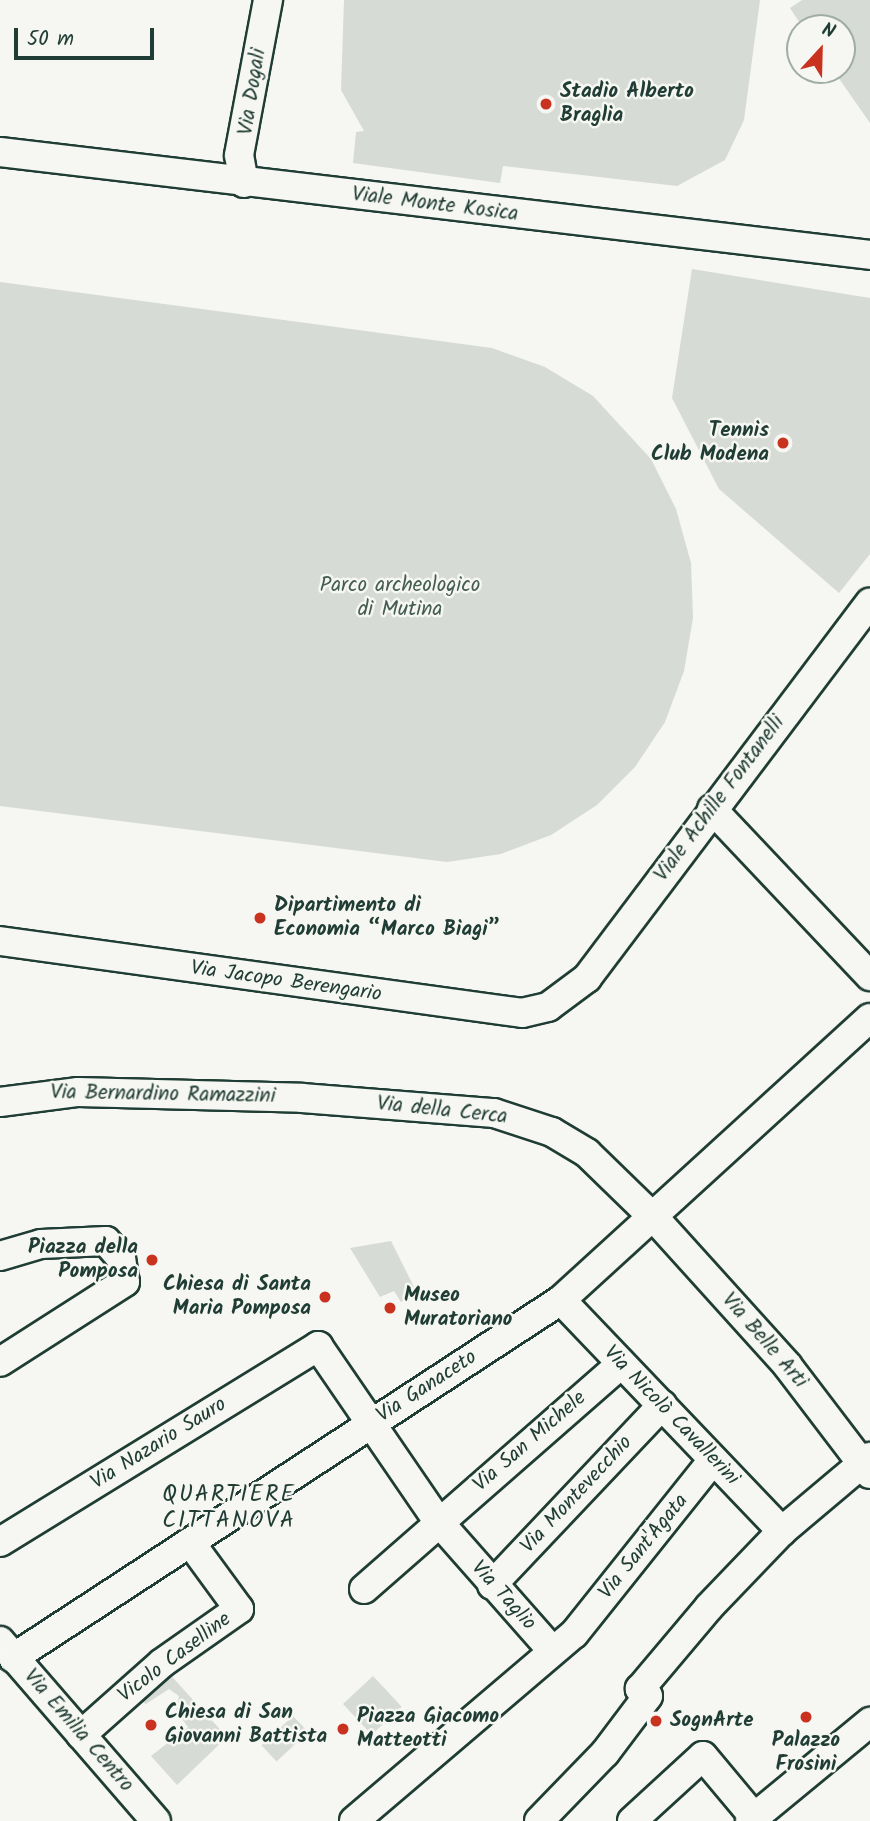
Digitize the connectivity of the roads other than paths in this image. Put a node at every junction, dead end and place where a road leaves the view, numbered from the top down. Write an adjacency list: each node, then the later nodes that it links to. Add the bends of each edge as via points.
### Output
1 (268, 0): 3 (street, Via Dogali, via 240,155)
2 (0, 152): 3 (street, Viale Monte Kosica)
3 (244, 183): 4 (street, Viale Monte Kosica)
4 (870, 255)
5 (870, 603): 6 (street, Viale Achille Fontanelli)
6 (712, 809): 8 (street); 9 (street, Viale Achille Fontanelli)
7 (0, 942): 9 (street, Via Jacopo Berengario, via 523,1013)
8 (870, 976)
9 (570, 995)
10 (870, 1018): 13 (street, Via Ganaceto)
11 (326, 1100): 12 (street, Via Bernardino Ramazzini, via 90,1092); 13 (street, Via della Cerca, via 483,1112 531,1124 587,1153)
12 (0, 1102)
13 (651, 1215): 15 (street, Via Ganaceto); 22 (street, Via Belle Arti, via 788,1364)
14 (0, 1256): 17 (street, via 41,1244 106,1241 121,1258 125,1282)
15 (561, 1300): 18 (street, Via Nicolò Cavallerini); 20 (street, Via Ganaceto)
16 (318, 1346): 20 (street, Via Taglio); 25 (street, Via Nazario Sauro)
17 (0, 1362)
18 (621, 1364): 19 (street, Via Nicolò Cavallerini); 23 (street, Via San Michele)
19 (662, 1405): 21 (street, Via Nicolò Cavallerini); 27 (street, Via Montevecchio)
20 (368, 1425): 23 (street, Via Taglio); 26 (street, Via Ganaceto)
21 (713, 1460): 24 (street, Via Nicolò Cavallerini); 29 (street, Via Sant'Agata)
22 (867, 1465): 24 (street)
23 (438, 1521): 27 (street, Via Taglio); 28 (street)
24 (782, 1531): 36 (street, via 644,1693 583,1779)
25 (0, 1542)
26 (190, 1542): 30 (street, Via Ganaceto); 32 (street, Vicolo Caselline, via 239,1609 162,1662)
27 (492, 1585): 29 (street, Via Taglio)
28 (364, 1588)
29 (563, 1641): 35 (street)
30 (7, 1649): 32 (street, Via Emilia Centro)
31 (870, 1721): 33 (street)
32 (81, 1735): 34 (street, Via Emilia Centro)
33 (752, 1819): 37 (street, via 704,1756)
34 (156, 1821)
35 (354, 1821)
36 (538, 1821)
37 (632, 1821)

